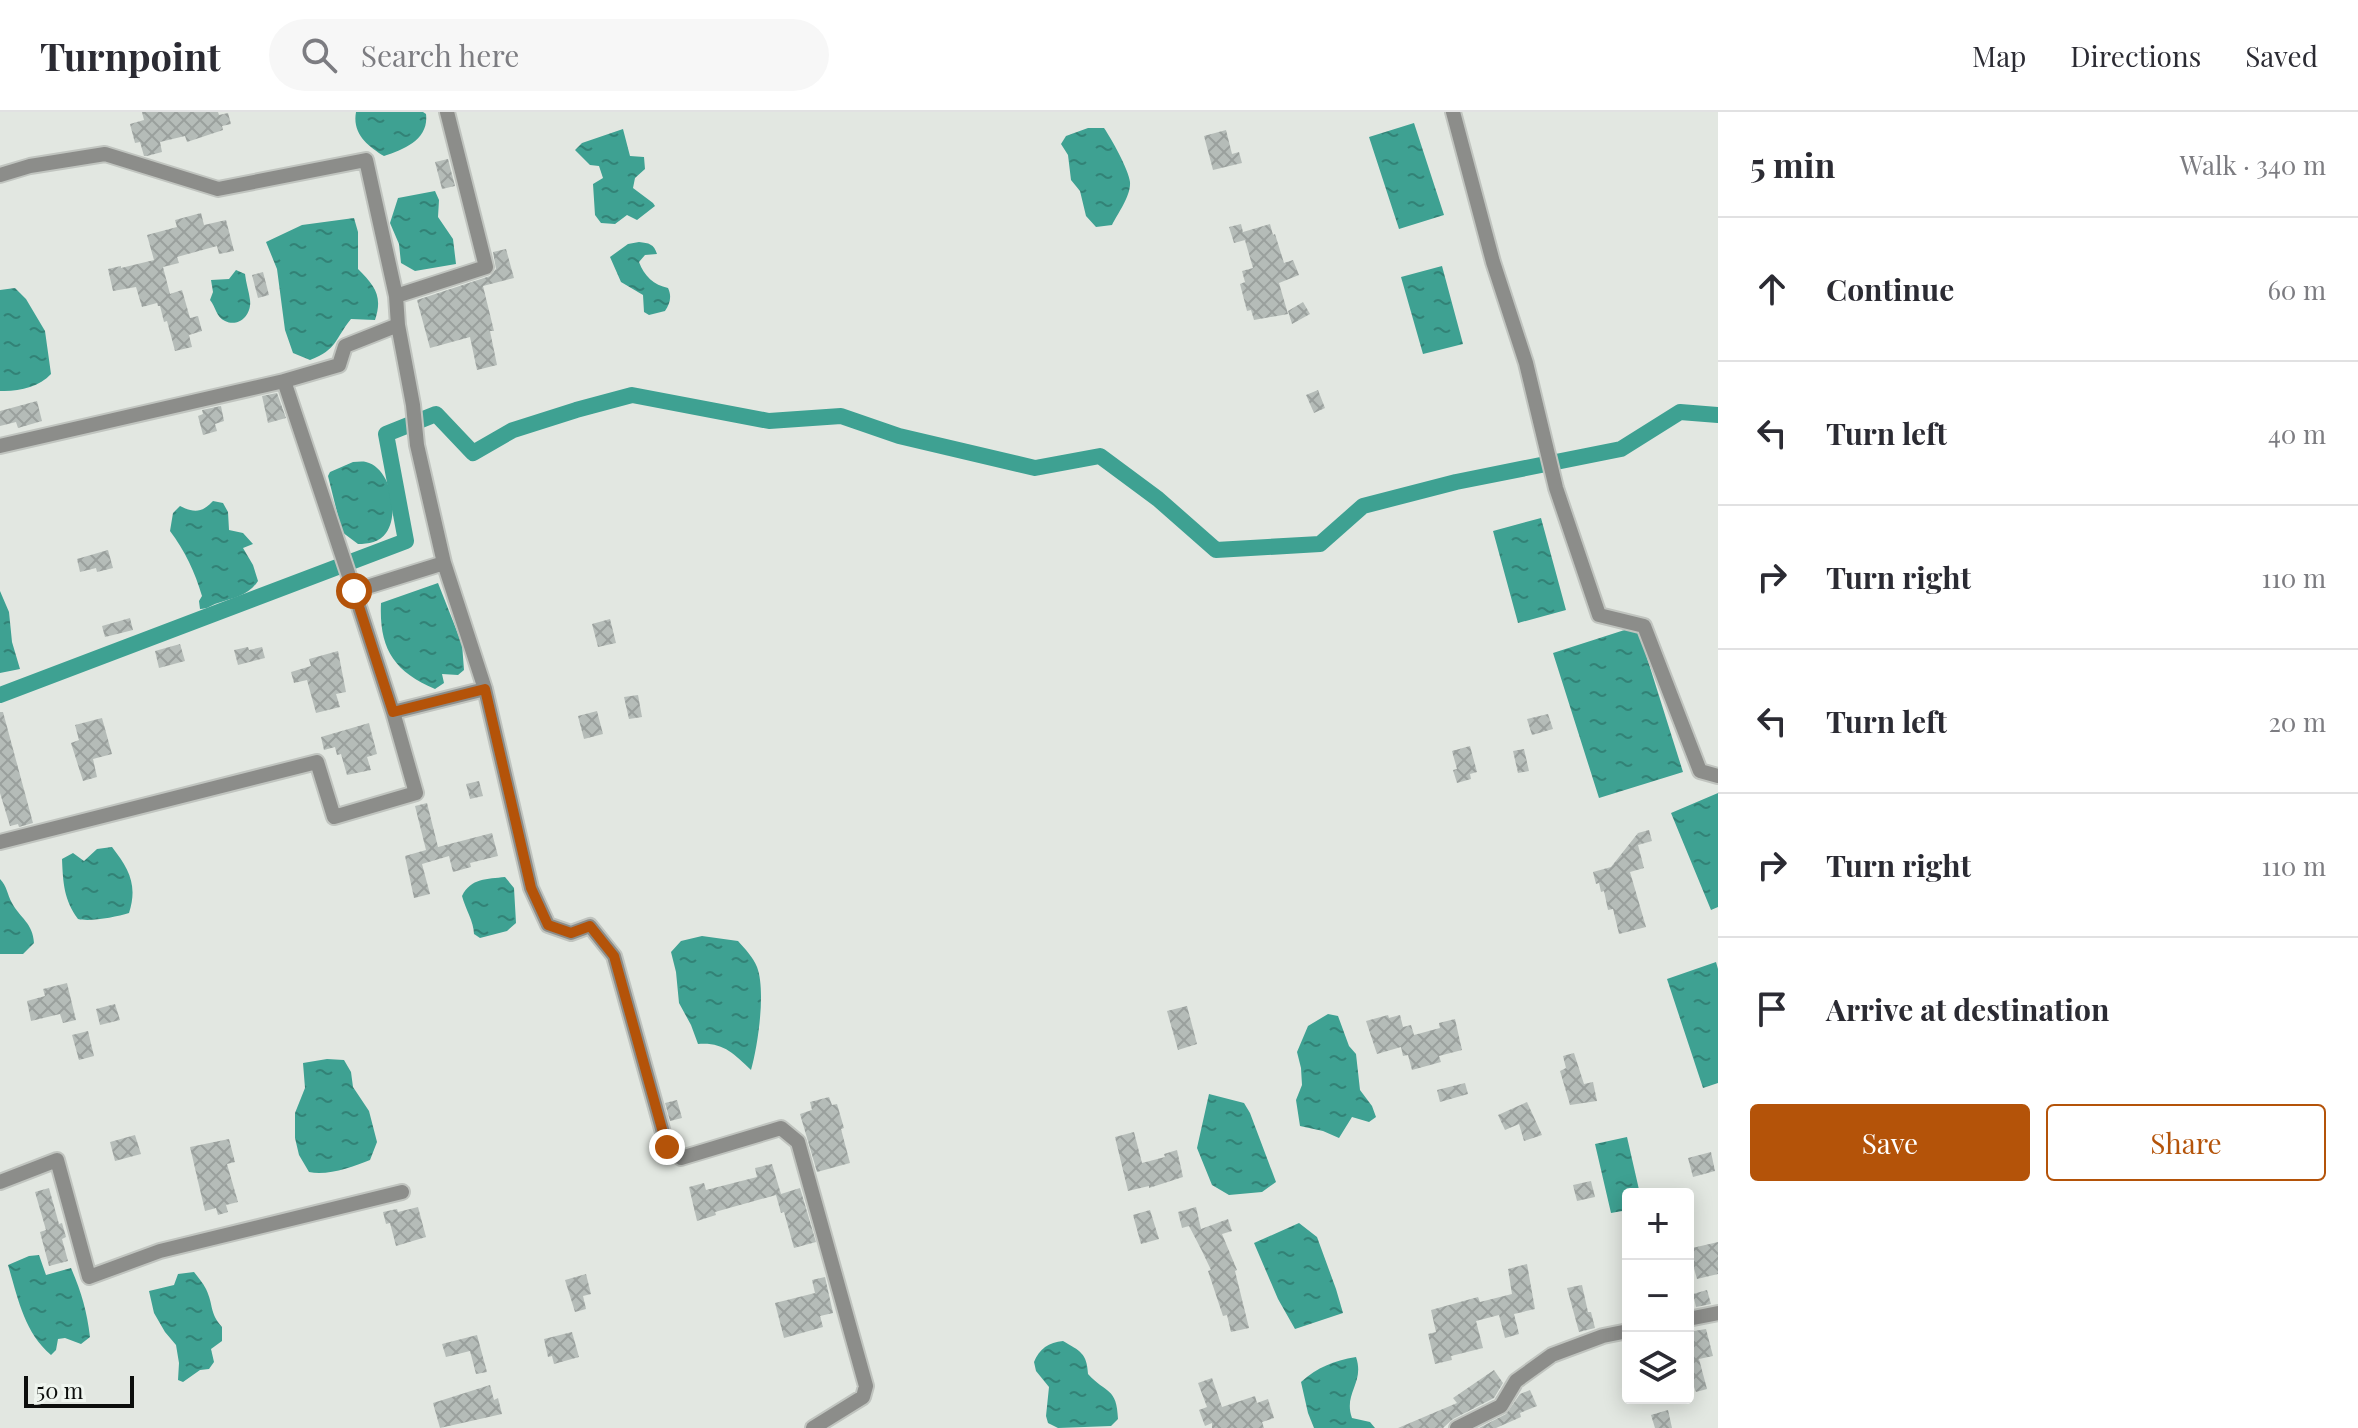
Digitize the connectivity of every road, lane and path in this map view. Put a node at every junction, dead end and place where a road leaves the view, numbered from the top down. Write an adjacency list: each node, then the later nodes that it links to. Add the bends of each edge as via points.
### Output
1 (447, 112): 4 (street, via 486,267)
2 (1453, 112): 12 (street, via 1526,363 1556,488 1599,615 1644,626 1700,771)
3 (0, 175): 4 (street, via 105,154 218,189 366,160)
4 (396, 296): 5 (street)
5 (398, 325): 6 (street, via 345,346 339,365); 8 (street, via 417,445)
6 (284, 381): 7 (street); 9 (street)
7 (0, 446)
8 (444, 563): 9 (street); 10 (street)
9 (354, 591): 11 (street)
10 (485, 689): 11 (street); 19 (street, via 531,888 548,925 571,933 590,926 614,956 667,1147 681,1158 781,1128 798,1142 866,1386 863,1397)
11 (393, 712): 13 (street, via 416,793 334,817 317,762)
12 (1718, 776)
13 (0, 842)
14 (0, 1182): 15 (street, via 57,1160 89,1277 160,1251)
15 (402, 1192)
16 (1718, 1313): 17 (street)
17 (1694, 1318)
18 (1623, 1332): 20 (street, via 1552,1355 1516,1381 1501,1406)
19 (813, 1428)
20 (1457, 1428)

